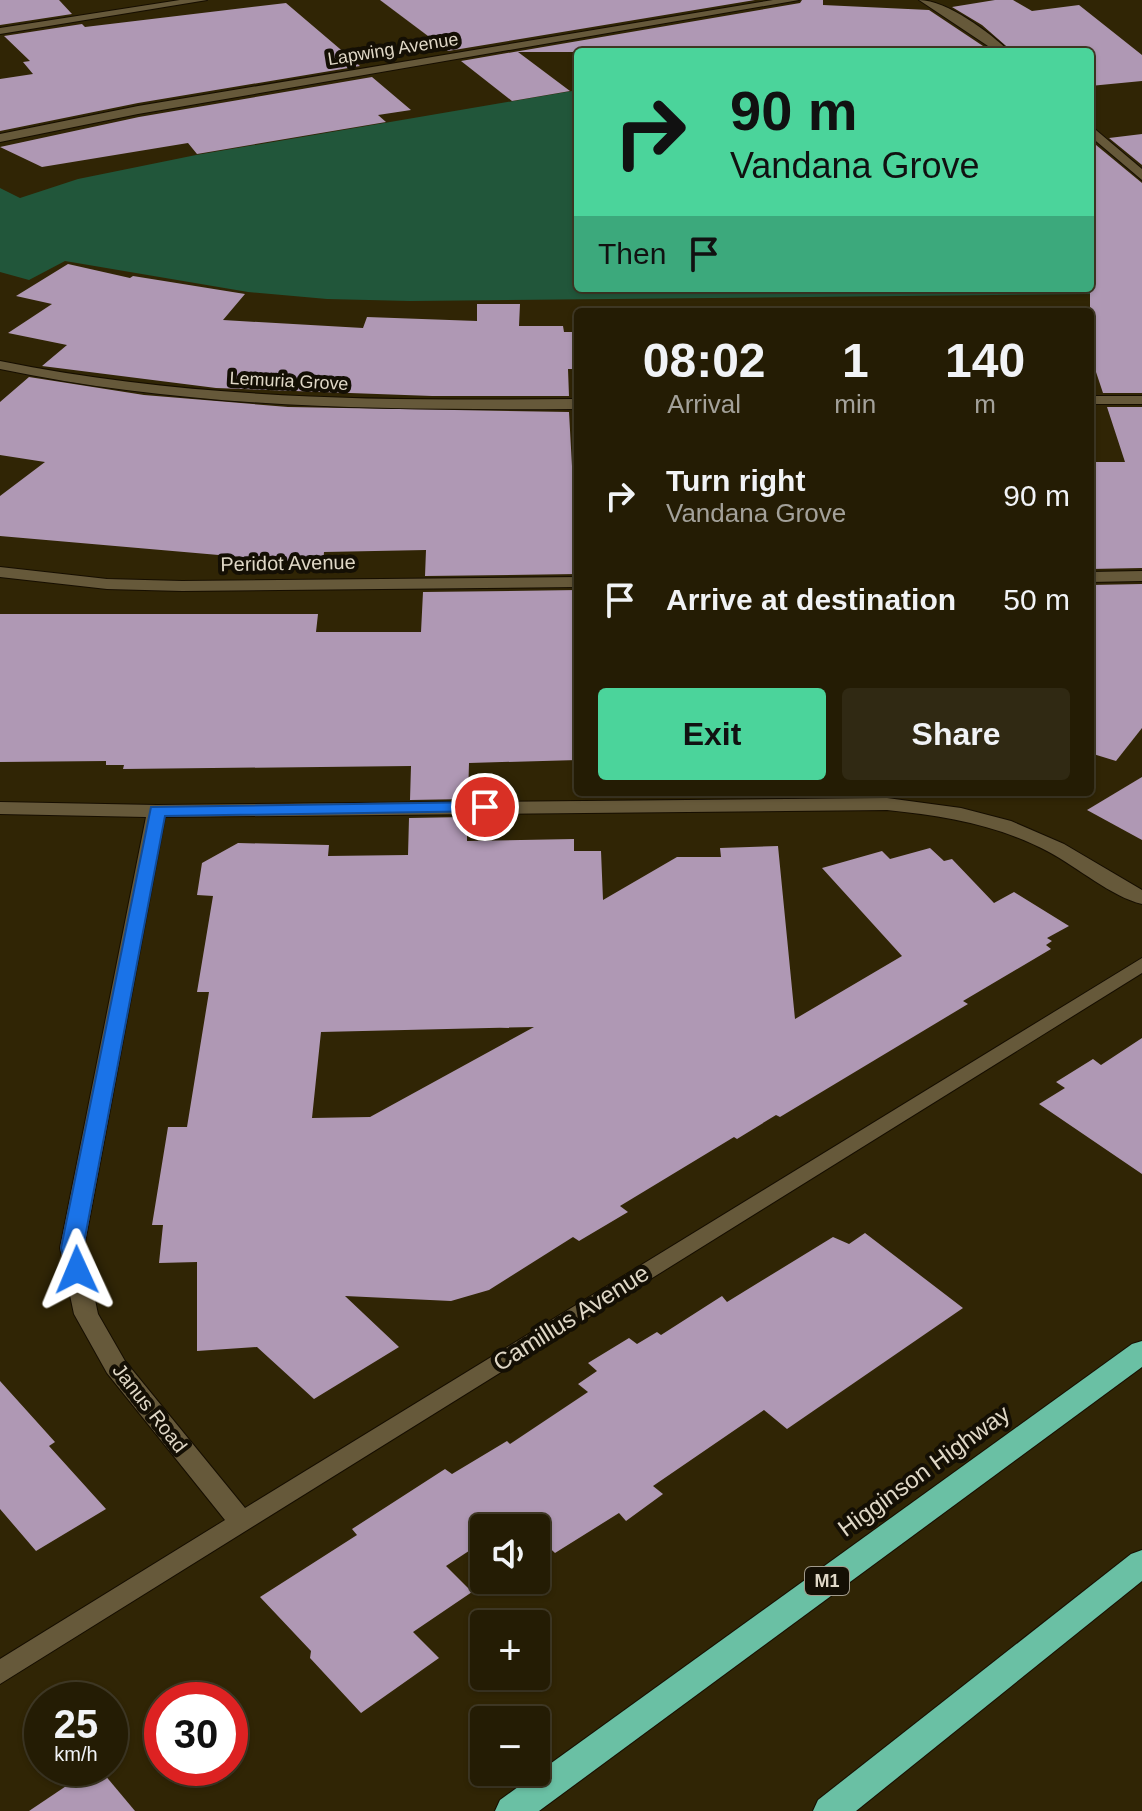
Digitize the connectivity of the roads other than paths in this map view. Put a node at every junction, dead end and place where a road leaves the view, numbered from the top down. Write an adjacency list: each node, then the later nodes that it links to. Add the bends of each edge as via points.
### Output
1 (201, 0): 4 (street)
2 (793, 0): 7 (street, Lapwing Avenue)
3 (925, 0): 5 (street)
4 (0, 31)
5 (999, 48)
6 (1094, 133): 8 (street)
7 (0, 138)
8 (1142, 176)
9 (0, 365): 12 (street, Lemuria Grove, via 92,382 288,402)
10 (1094, 400): 11 (street)
11 (1142, 400)
12 (574, 404)
13 (0, 572): 16 (street, Peridot Avenue, via 182,586)
14 (1142, 576): 15 (street)
15 (1094, 577)
16 (574, 582)
17 (0, 808): 18 (street)
18 (157, 811): 19 (street, via 887,804 1005,825); 22 (street, Janus Road, via 72,1248 86,1314 116,1367)
19 (1142, 898)
20 (1142, 964): 22 (street, Camillus Avenue)
21 (1142, 1352): 25 (highway, Higginson Highway / M1)
22 (241, 1522): 24 (street, Camillus Avenue)
23 (1142, 1563): 26 (highway)
24 (0, 1673)
25 (512, 1811)
26 (830, 1811)

